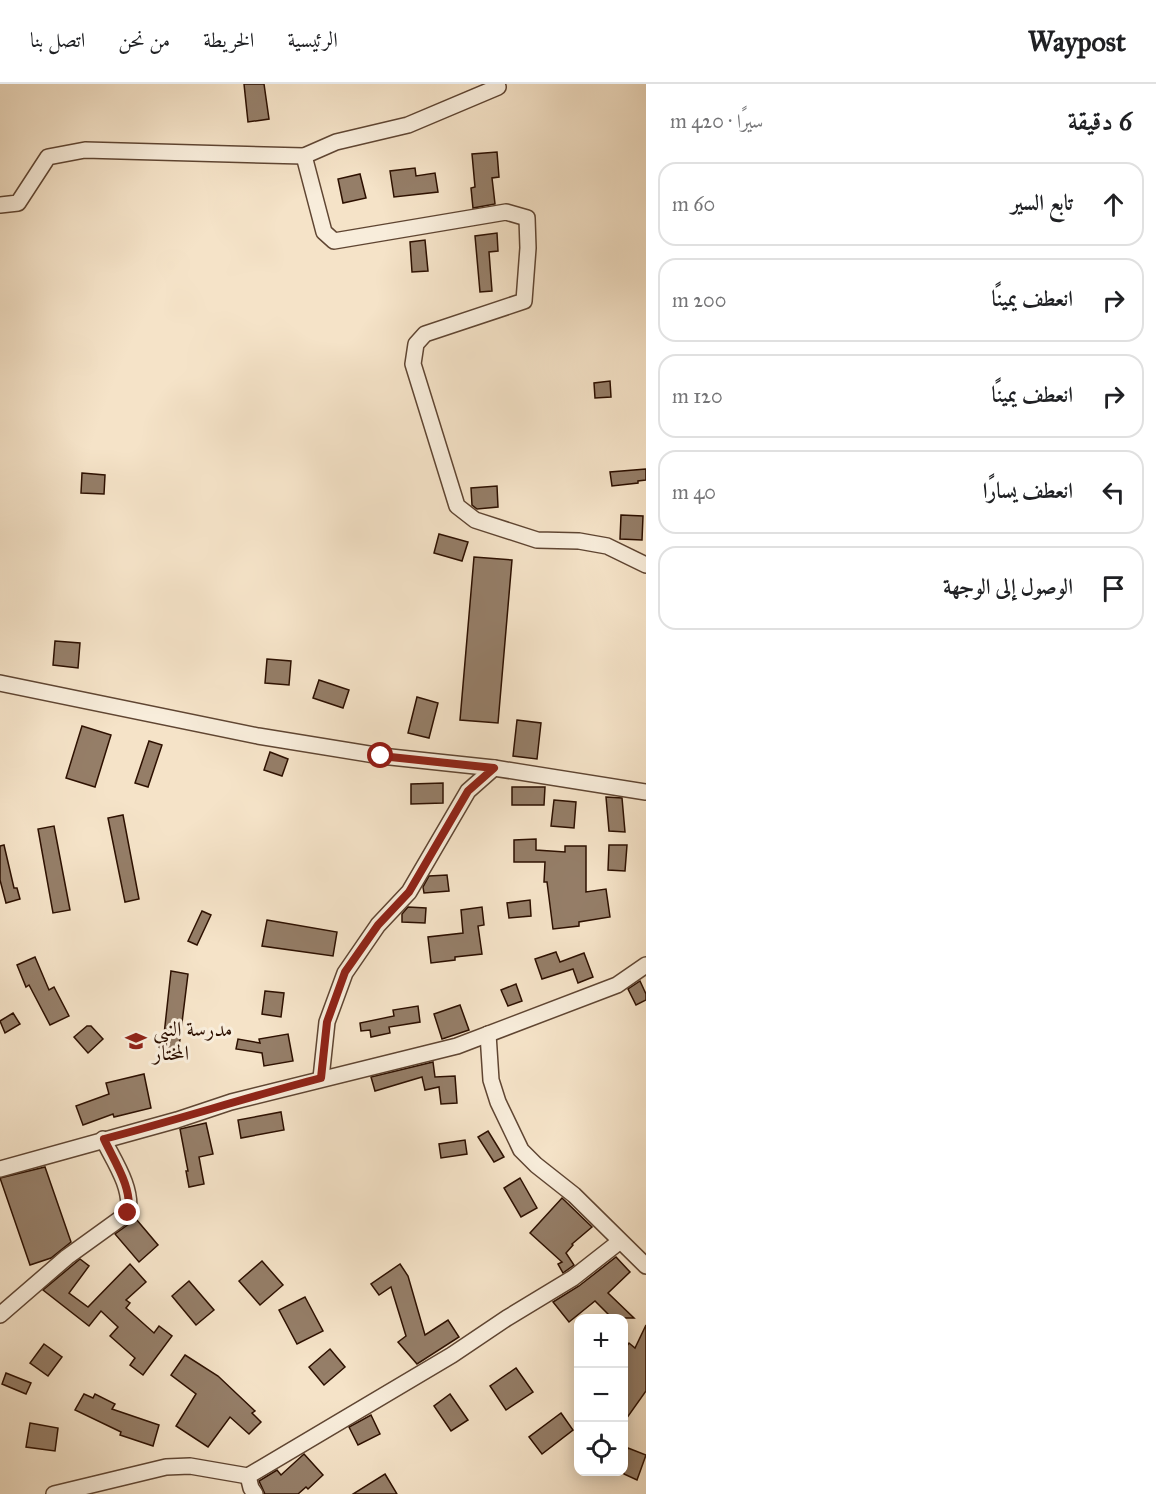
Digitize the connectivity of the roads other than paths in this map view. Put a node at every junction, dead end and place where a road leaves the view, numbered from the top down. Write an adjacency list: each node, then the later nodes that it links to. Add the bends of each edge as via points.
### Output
1 (498, 87): 2 (street, via 408,124 336,142)
2 (304, 156): 3 (street, via 85,150 48,157 18,203); 4 (street, via 324,232 334,241 506,212 527,218 524,301 425,333 416,344 413,364 457,506 475,520 537,540 607,546)
3 (0, 205)
4 (646, 565)
5 (0, 683): 6 (street, via 269,738 381,756)
6 (494, 768): 7 (street); 10 (street, via 468,791 409,892 378,925 345,972 327,1022)
7 (646, 792)
8 (646, 965): 9 (street, via 617,985)
9 (488, 1034): 10 (street, via 457,1046); 13 (street, via 491,1080 520,1150 574,1195)
10 (321, 1078): 11 (street)
11 (104, 1139): 12 (street); 15 (street, via 130,1201 128,1213 67,1257)
12 (0, 1169)
13 (620, 1242): 14 (street); 16 (street, via 573,1278 452,1355)
14 (646, 1266)
15 (0, 1315)
16 (248, 1476): 17 (street, via 190,1466 166,1467); 18 (street)
17 (54, 1494)
18 (255, 1494)

